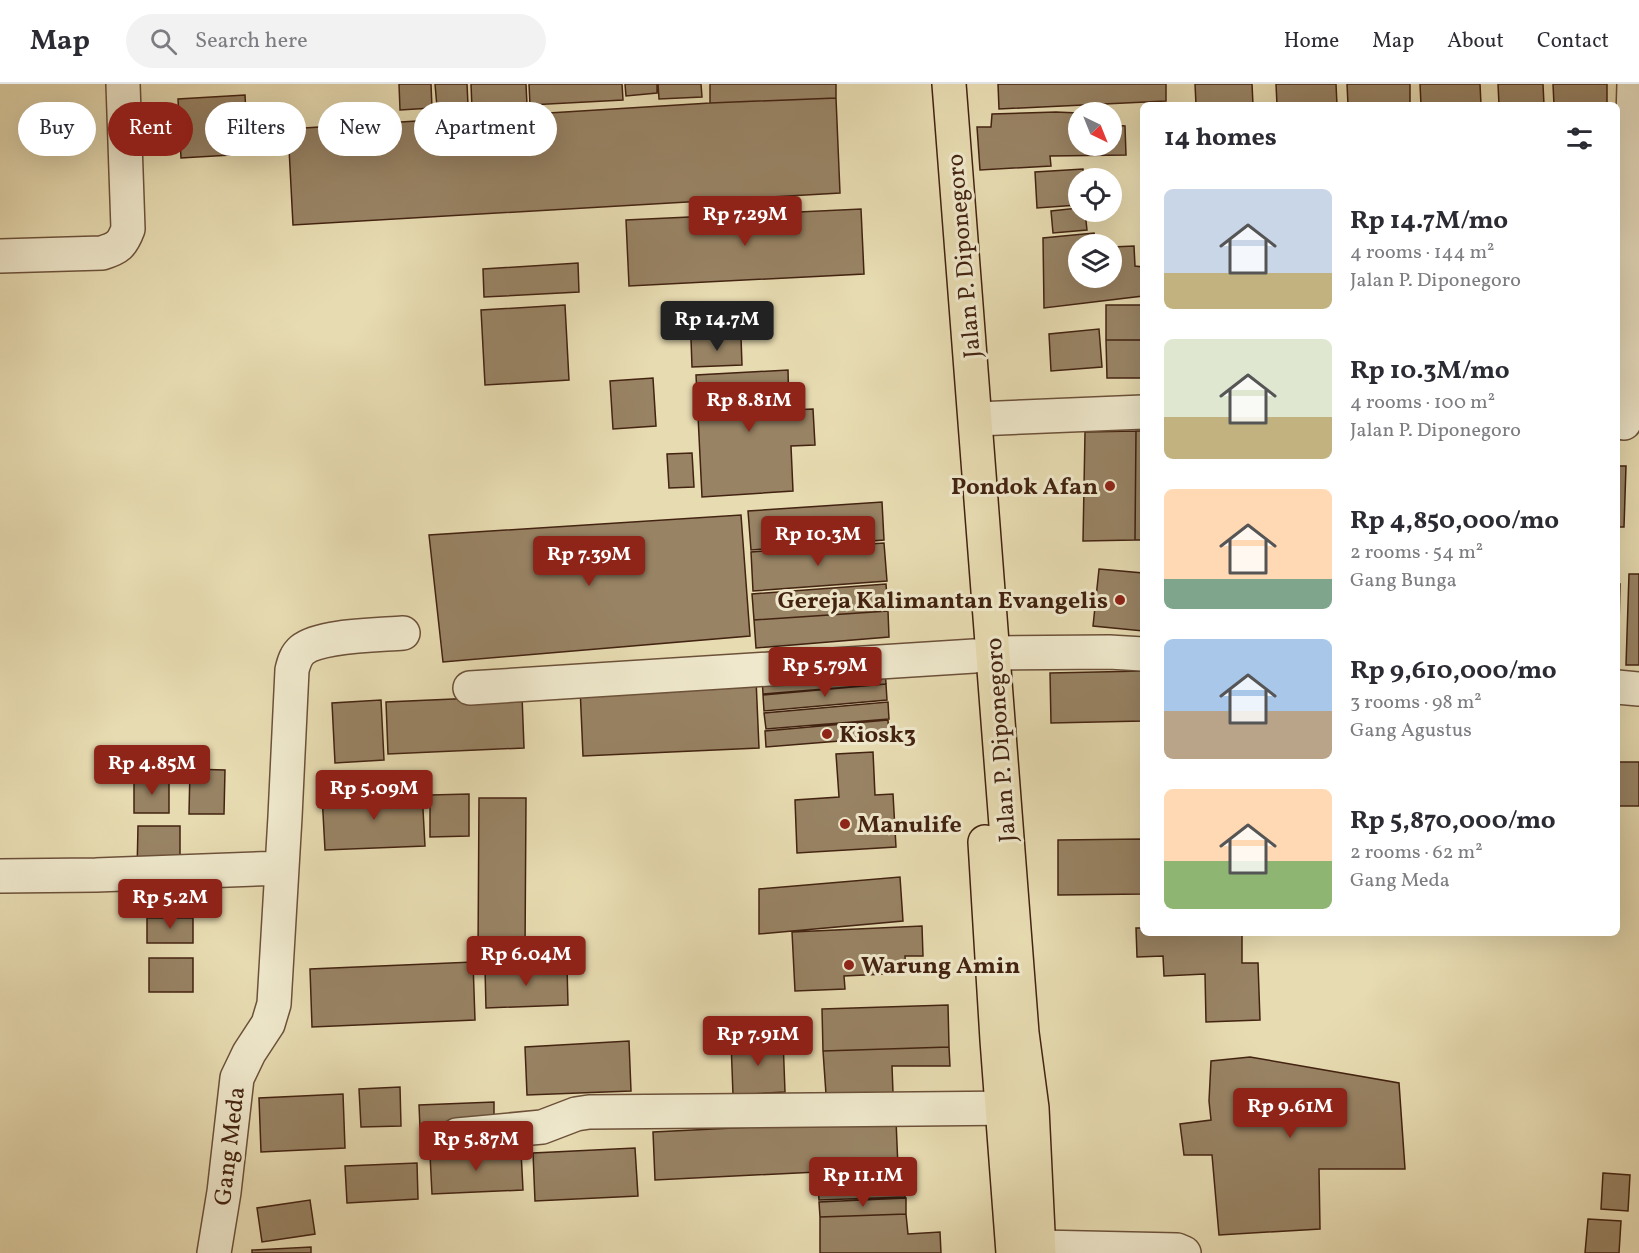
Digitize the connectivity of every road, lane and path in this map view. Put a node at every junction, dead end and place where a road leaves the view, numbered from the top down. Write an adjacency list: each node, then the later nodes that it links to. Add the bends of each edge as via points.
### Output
1 (123, 84): 5 (street, via 128,229 124,240 116,249 102,253)
2 (927, 84): 10 (main road, Jalan P. Diponegoro, via 953,419)
3 (949, 84): 7 (main road, Jalan P. Diponegoro)
4 (1634, 84): 8 (street)
5 (0, 256)
6 (1140, 412): 7 (street)
7 (976, 419): 10 (main road, Jalan P. Diponegoro)
8 (1627, 423)
9 (403, 633): 15 (street, Gang Meda, via 327,640 310,645 295,659)
10 (984, 654): 11 (street); 13 (street); 17 (main road, Jalan P. Diponegoro)
11 (1140, 654)
12 (1620, 687): 14 (street)
13 (470, 688)
14 (1639, 689)
15 (282, 868): 16 (street); 20 (street, Gang Meda, via 274,1004 268,1024 237,1078)
16 (0, 876)
17 (1017, 1108): 18 (street, via 589,1112 542,1127); 19 (main road, Jalan P. Diponegoro)
18 (457, 1135)
19 (1030, 1251): 21 (street)
20 (214, 1253)
21 (1184, 1253)

